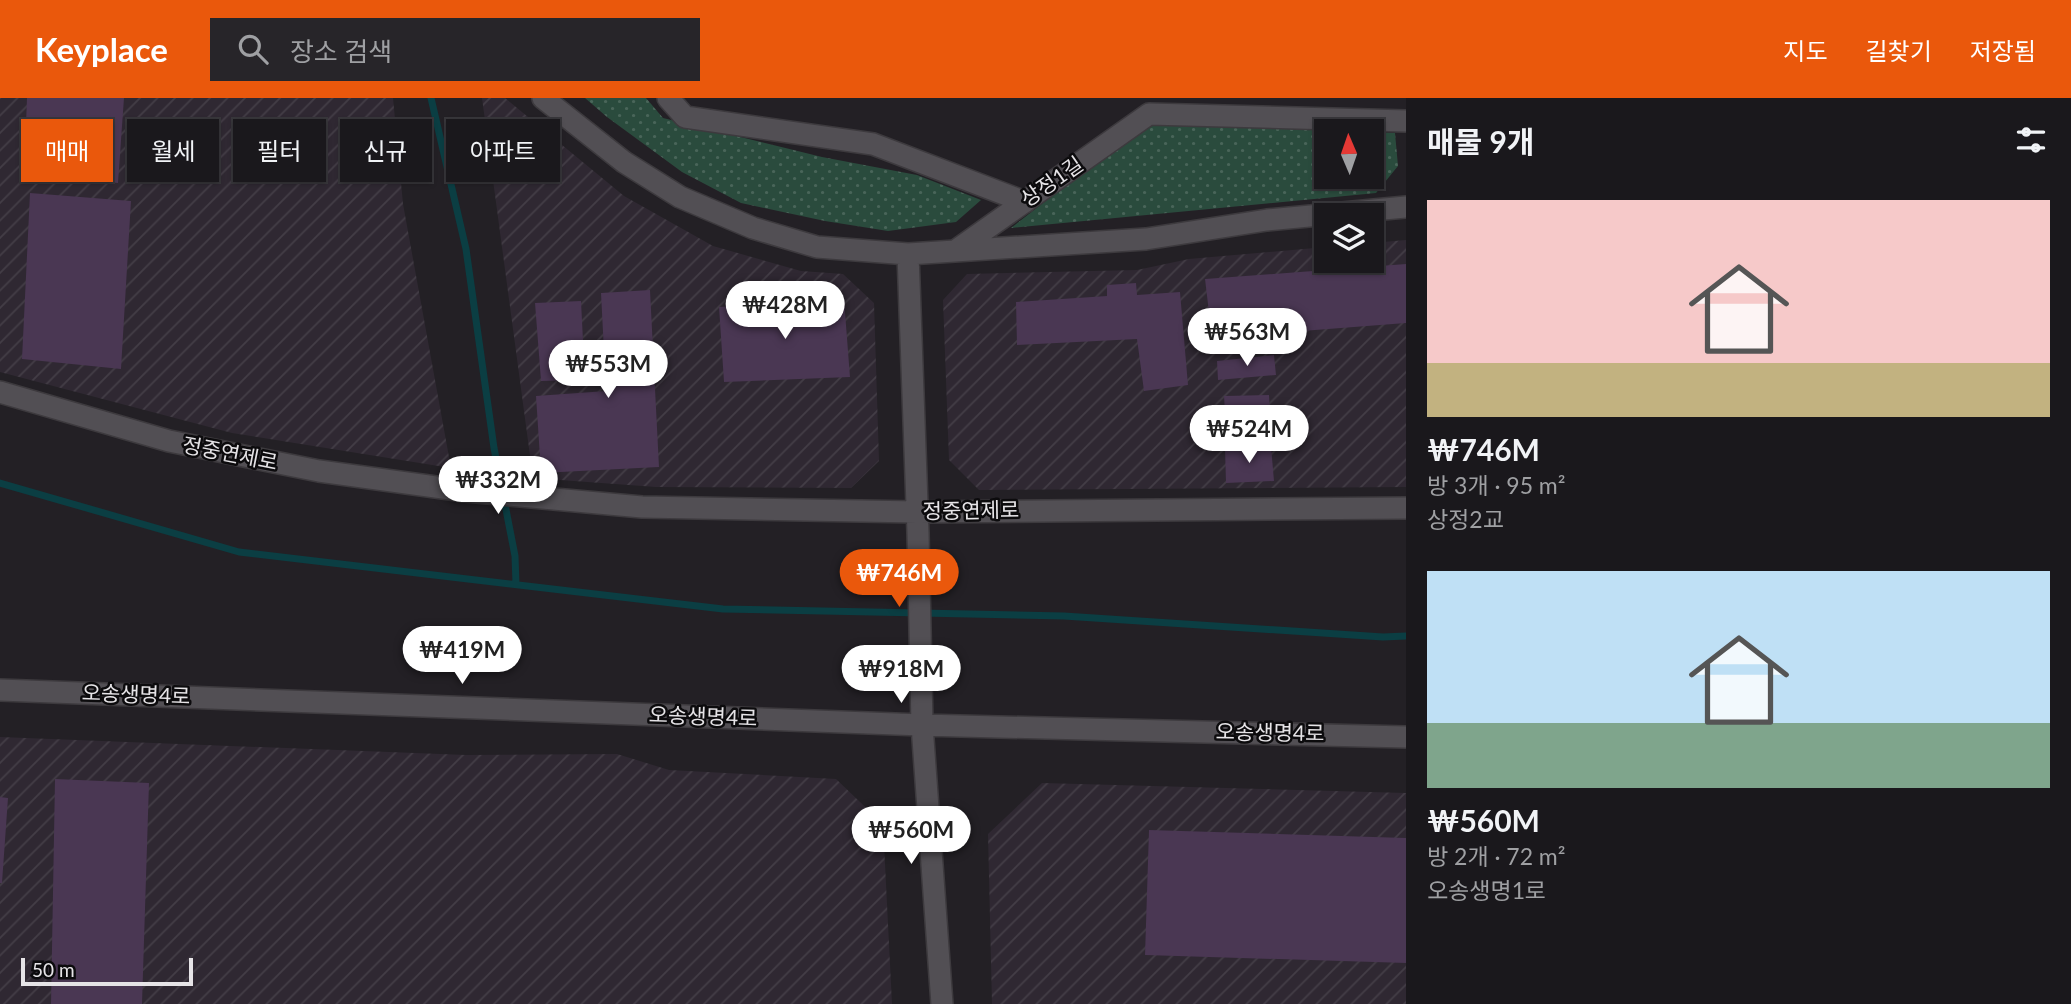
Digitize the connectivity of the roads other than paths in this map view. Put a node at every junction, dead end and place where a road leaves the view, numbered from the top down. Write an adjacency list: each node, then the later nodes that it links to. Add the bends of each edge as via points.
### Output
1 (543, 98): 8 (street, via 624,162 680,197 753,228 817,247)
2 (668, 98): 5 (street, via 685,117 873,144)
3 (1156, 106): 4 (street, 상정1길); 5 (street, 상정1길)
4 (1406, 121)
5 (1025, 202): 7 (street, 상정1길)
6 (1406, 207): 7 (street, via 1267,220 1146,239)
7 (956, 251): 8 (street)
8 (908, 254): 11 (street)
9 (0, 392): 11 (street, 정중연제로, via 169,441 319,471 642,508)
10 (1406, 508): 11 (street, 정중연제로)
11 (917, 522): 13 (street)
12 (0, 690): 13 (street, 오송생명4로)
13 (922, 725): 14 (street, 오송생명4로); 15 (street)
14 (1406, 737)
15 (942, 1004)

